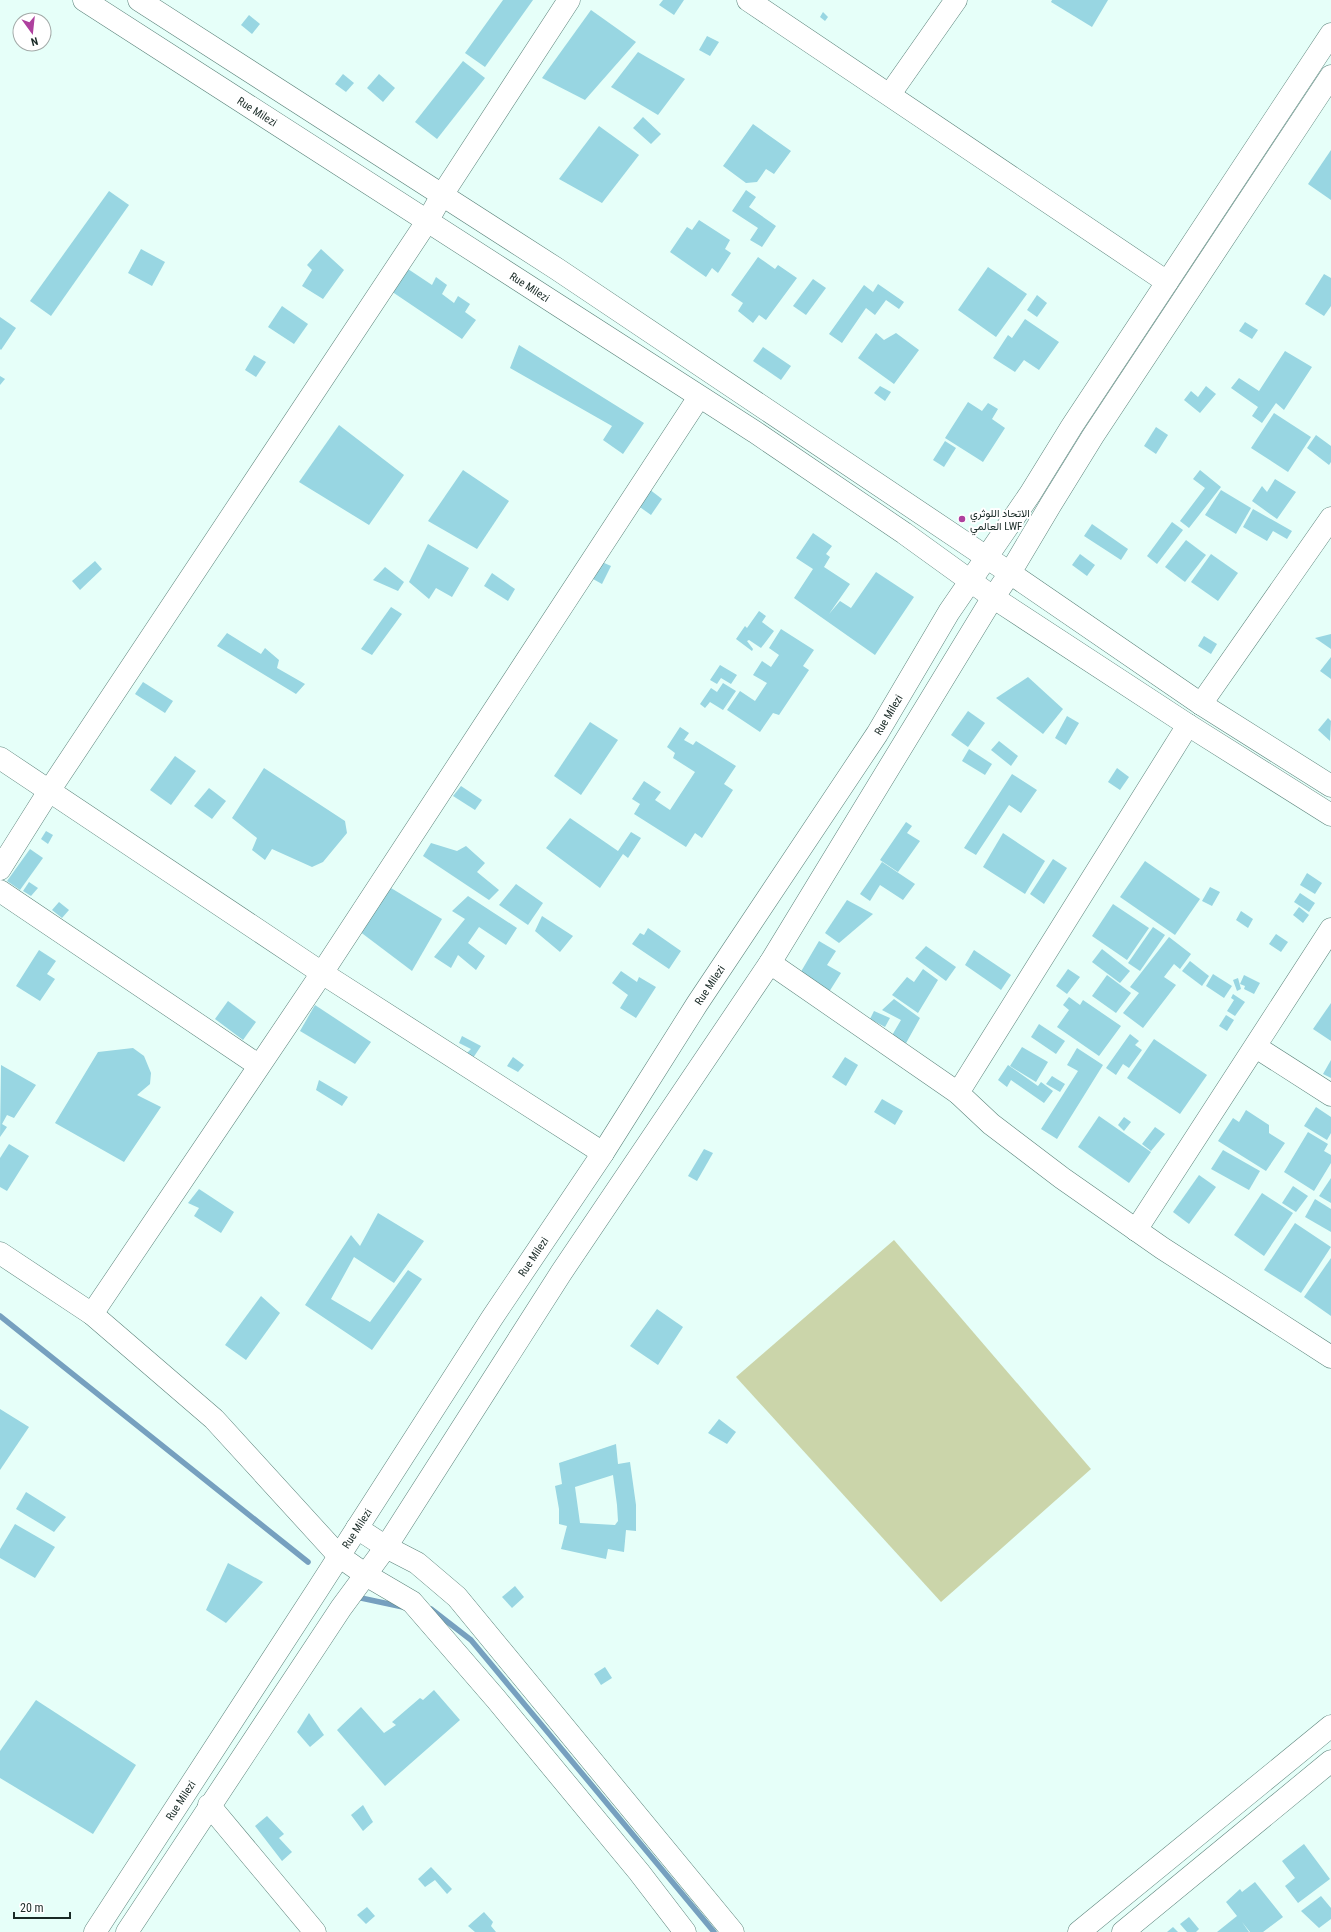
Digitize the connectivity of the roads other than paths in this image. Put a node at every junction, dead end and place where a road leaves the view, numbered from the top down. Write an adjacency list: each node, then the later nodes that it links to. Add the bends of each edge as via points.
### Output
1 (84, 0): 10 (street, Rue Milezi)
2 (139, 0): 9 (street)
3 (569, 0): 9 (street)
4 (748, 0): 8 (street)
5 (956, 0): 8 (street)
6 (1331, 34): 11 (street, Rue Milezi)
7 (1331, 76): 15 (street, via 1093,436)
8 (890, 94): 11 (street)
9 (442, 195): 10 (street); 14 (street, via 557,268)
10 (428, 220): 12 (street, Rue Milezi); 22 (street)
11 (1167, 282): 14 (street, Rue Milezi, via 1030,494)
12 (699, 397): 16 (street, Rue Milezi, via 904,533); 28 (street)
13 (1331, 518): 18 (street)
14 (986, 556): 15 (street); 16 (street, Rue Milezi)
15 (1010, 573): 17 (street); 18 (street)
16 (969, 581): 17 (street, Rue Milezi); 33 (street, Rue Milezi, via 877,734 697,1004)
17 (994, 598): 19 (street, Rue Milezi); 27 (street)
18 (1202, 704): 21 (street)
19 (1188, 725): 23 (street, Rue Milezi); 31 (street)
20 (0, 758): 22 (street)
21 (1331, 786)
22 (49, 791): 24 (street); 28 (street)
23 (1331, 815)
24 (0, 869)
25 (0, 891): 30 (street)
26 (1331, 929): 29 (street)
27 (770, 963): 31 (street); 39 (street, via 561,1273)
28 (322, 974): 30 (street); 33 (street)
29 (1256, 1047): 32 (street); 34 (street)
30 (258, 1066): 36 (street)
31 (958, 1093): 34 (street, via 991,1124)
32 (1331, 1095)
33 (603, 1153): 38 (street, Rue Milezi, via 492,1318)
34 (1136, 1230): 37 (street)
35 (0, 1253): 36 (street)
36 (92, 1314): 40 (street, via 214,1419)
37 (1331, 1357)
38 (357, 1528): 39 (street); 40 (street, Rue Milezi)
39 (386, 1547): 41 (street); 49 (street, via 417,1563 456,1597)
40 (339, 1556): 41 (street); 45 (street, Rue Milezi)
41 (366, 1575): 44 (street); 48 (street, via 412,1602 436,1627 639,1872)
42 (1331, 1726): 50 (street)
43 (1331, 1761): 51 (street)
44 (210, 1805): 46 (street); 47 (street)
45 (95, 1932)
46 (127, 1932)
47 (315, 1932)
48 (685, 1932)
49 (733, 1932)
50 (1079, 1932)
51 (1123, 1932)

